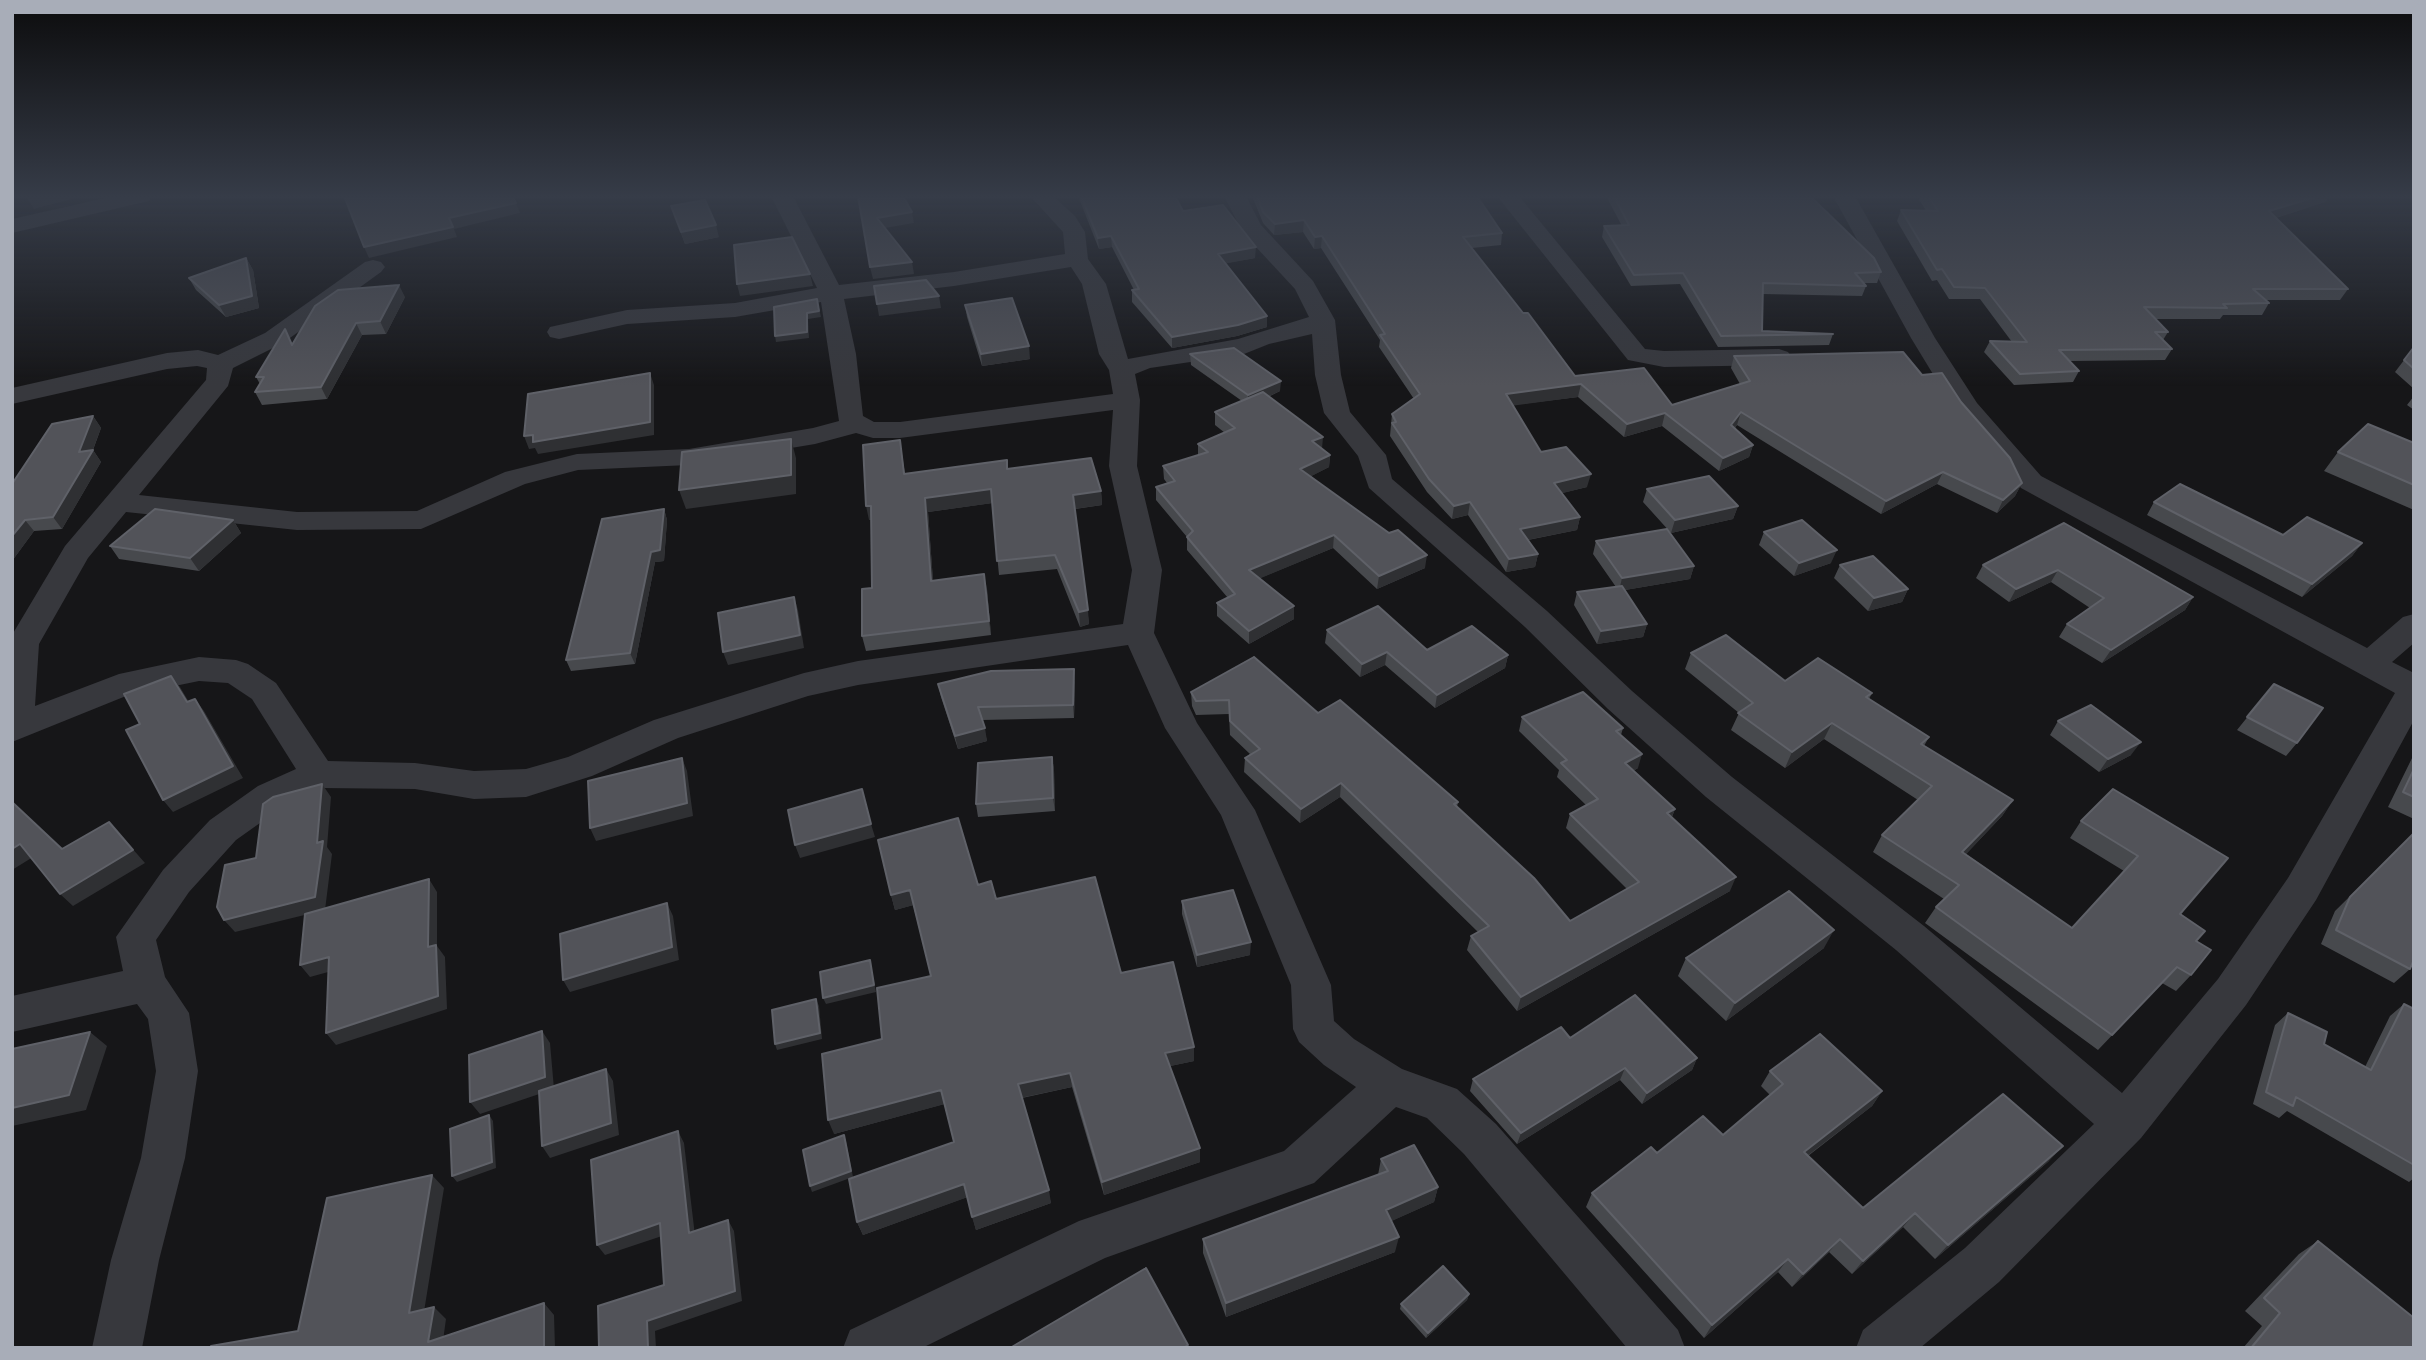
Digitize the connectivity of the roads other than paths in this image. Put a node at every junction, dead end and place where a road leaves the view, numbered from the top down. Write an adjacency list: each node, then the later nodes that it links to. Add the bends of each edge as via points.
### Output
1 (814, 259): 8 (street)
2 (1074, 259): 8 (street)
3 (1077, 259): 13 (street, via 1094,284)
4 (1280, 259): 9 (street, via 1305,286)
5 (1559, 259): 11 (street, via 1637,355 1664,359)
6 (1874, 259): 19 (street, via 1918,354 2031,482)
7 (373, 267): 12 (street, via 274,338)
8 (831, 293): 10 (street, via 735,310 627,317); 15 (street, via 850,417)
9 (1323, 320): 13 (street, via 1244,346 1144,361); 26 (street, via 1337,413 1372,455 1378,482 1719,787 1910,938)
10 (559, 332)
11 (1808, 356)
12 (220, 364): 14 (street, via 198,358 167,361); 16 (street, via 219,381)
13 (1124, 385): 15 (street, via 1048,413 900,430); 18 (street, via 1123,466 1147,570)
14 (12, 396)
15 (856, 425): 16 (street, via 689,457 577,462 515,478 421,520 297,521)
16 (120, 502): 21 (street, via 76,553 23,644)
17 (2414, 625): 19 (street)
18 (1138, 633): 22 (street, via 858,673 804,685 666,729 579,767 526,783 474,785 415,776); 25 (street, via 1182,728 1237,810 1311,985 1314,1029)
19 (2368, 665): 20 (street)
20 (2414, 689): 26 (street, via 2302,889 2232,992)
21 (14, 728): 22 (street, via 119,686 199,669 236,672 264,691)
22 (318, 774): 23 (street, via 271,796 223,830 176,881 136,937)
23 (146, 984): 24 (street); 27 (street, via 168,1013 177,1071 163,1158)
24 (12, 1014)
25 (1389, 1085): 28 (street, via 1298,1168 1096,1238); 29 (street, via 1442,1102 1480,1139)
26 (2125, 1124): 30 (street, via 1982,1265)
27 (117, 1348)
28 (868, 1348)
29 (1660, 1348)
30 (1881, 1348)

